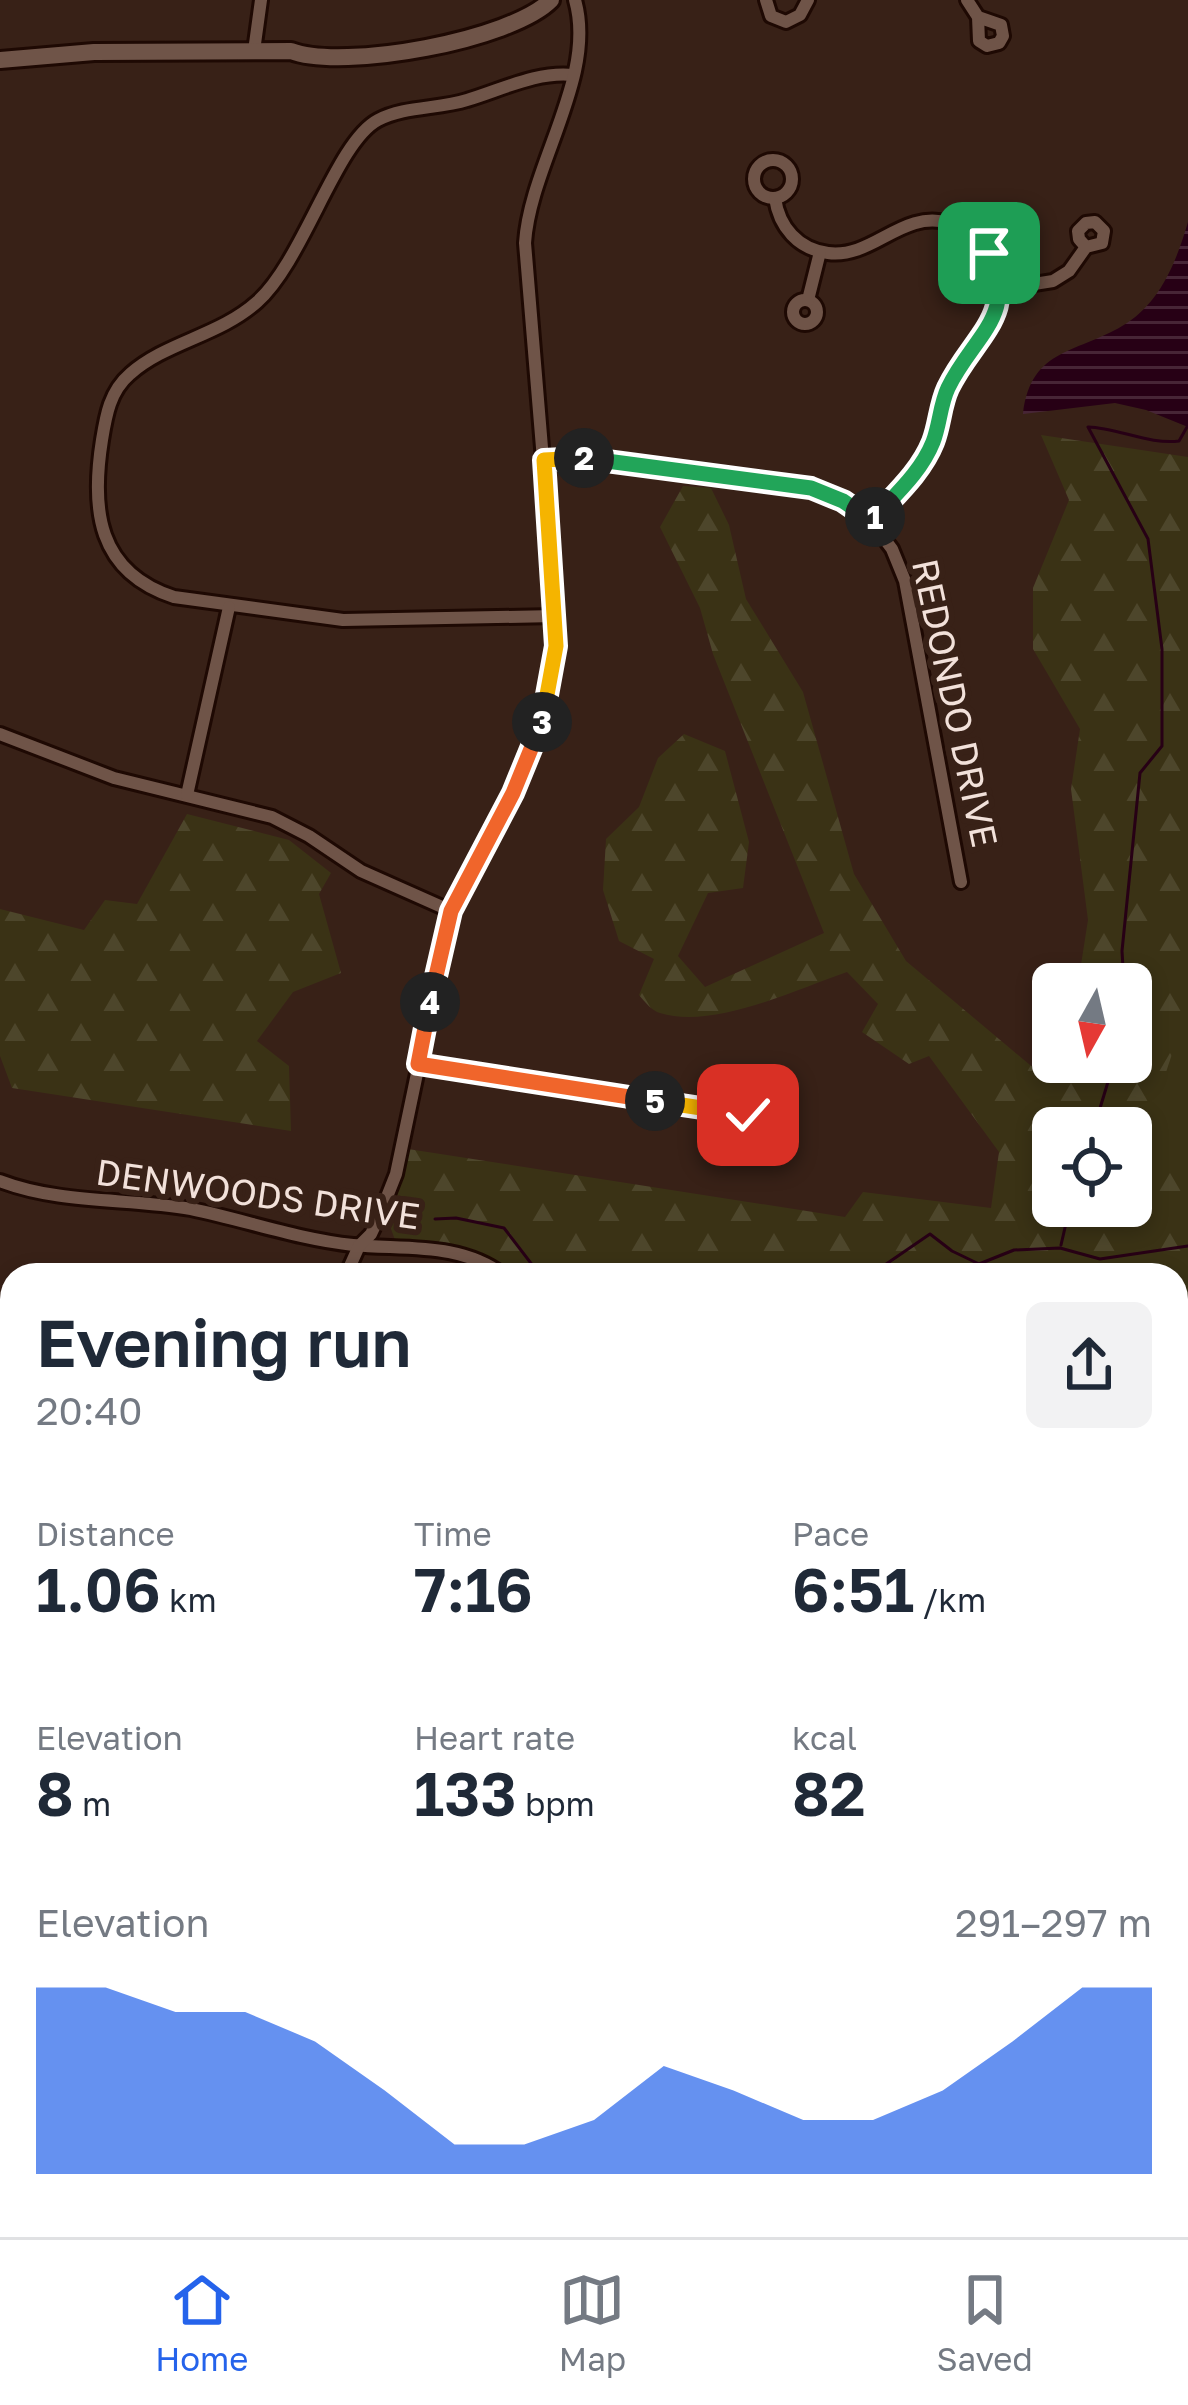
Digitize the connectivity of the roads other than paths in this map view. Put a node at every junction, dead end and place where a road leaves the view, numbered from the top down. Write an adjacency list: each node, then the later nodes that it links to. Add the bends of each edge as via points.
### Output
1 (261, 0): 9 (street)
2 (542, 0): 10 (main road, via 431,35)
3 (551, 0): 10 (main road, via 503,27 442,45 364,55)
4 (575, 0): 12 (street)
5 (766, 0): 6 (street, via 771,16 786,22)
6 (808, 0)
7 (967, 0): 8 (street)
8 (978, 17)
9 (254, 51): 10 (main road); 11 (main road)
10 (292, 51)
11 (0, 60)
12 (573, 75): 18 (street, via 526,224); 20 (street, via 553,73 379,119 359,135 300,246 258,301 143,364 117,389 95,492 105,536 125,568 158,592)
13 (775, 198): 15 (street, via 789,234)
14 (1086, 247): 16 (street, via 1053,281)
15 (820, 252): 16 (street, via 849,254 902,226 939,221 983,243); 17 (street)
16 (1002, 289): 19 (street, via 990,325 946,391 931,448)
17 (808, 300)
18 (544, 460): 19 (street, REDONDO DRIVE, via 614,459 811,488); 21 (street)
19 (872, 521): 24 (street, REDONDO DRIVE, via 904,581)
20 (229, 607): 21 (street, via 343,620); 23 (street)
21 (556, 616): 25 (street, via 553,673 536,740)
22 (0, 734): 23 (street, via 114,778)
23 (187, 795): 25 (street, via 272,817 361,871)
24 (961, 882)
25 (451, 911): 26 (street)
26 (418, 1064): 27 (street); 29 (street, via 396,1174)
27 (776, 1115)
28 (0, 1181): 29 (street, DENWOODS DRIVE)
29 (358, 1246): 30 (street); 31 (street, DENWOODS DRIVE, via 450,1252)
30 (351, 1263)
31 (483, 1263)

